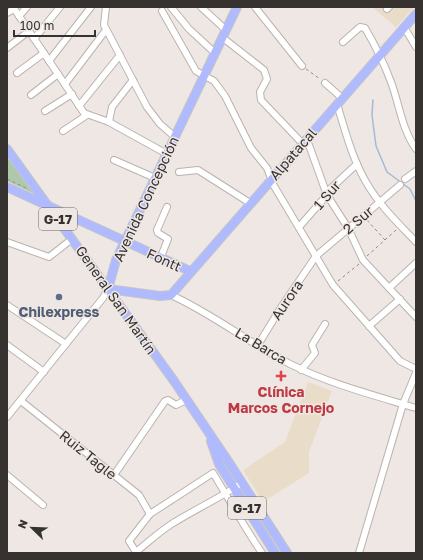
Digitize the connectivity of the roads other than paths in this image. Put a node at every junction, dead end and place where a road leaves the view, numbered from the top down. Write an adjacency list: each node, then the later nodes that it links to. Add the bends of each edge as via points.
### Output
1 (26, 7): 13 (street)
2 (60, 7): 19 (street)
3 (91, 7): 27 (street)
4 (106, 7): 15 (street)
5 (171, 7): 24 (street, via 189,29)
6 (201, 7): 16 (street)
7 (237, 7): 16 (main road, Avenida Concepción)
8 (255, 7): 28 (street)
9 (13, 8): 11 (street); 13 (street)
10 (162, 11): 31 (street, via 196,71)
11 (7, 13)
12 (416, 14): 14 (main road, Alpatacal)
13 (19, 16): 17 (street)
14 (404, 27): 21 (street); 26 (main road, Alpatacal)
15 (106, 30): 25 (street); 34 (street)
16 (226, 30): 18 (main road, Avenida Concepción)
17 (29, 31): 19 (street); 22 (street)
18 (223, 38): 24 (main road, Avenida Concepción); 44 (street, via 264,70 267,79 260,92 261,100)
19 (34, 39): 23 (street)
20 (343, 42): 26 (street, via 360,27 365,28)
21 (416, 47)
22 (7, 48)
23 (44, 53): 27 (street); 29 (street)
24 (215, 53): 31 (main road, Avenida Concepción)
25 (120, 55): 32 (street); 38 (street)
26 (380, 55): 37 (main road, Alpatacal); 46 (street, via 409,138)
27 (49, 60): 30 (street)
28 (302, 66)
29 (17, 73)
30 (58, 74): 34 (street); 36 (street)
31 (205, 75): 43 (main road, Avenida Concepción); 53 (street, via 219,86 251,148 267,168)
32 (133, 80): 41 (street, via 112,107); 43 (street, via 154,118)
33 (325, 83): 37 (street)
34 (65, 84): 35 (street)
35 (72, 94): 38 (street); 39 (street)
36 (31, 95)
37 (340, 101): 44 (main road, Alpatacal); 49 (street)
38 (80, 106): 40 (street)
39 (46, 111)
40 (87, 115): 41 (street); 42 (street)
41 (109, 122): 47 (street)
42 (63, 131)
43 (175, 137): 47 (main road, Avenida Concepción)
44 (304, 142): 53 (main road, Alpatacal); 57 (street, via 309,145)
45 (7, 149): 61 (main road, General San Martín / G-17)
46 (416, 149)
47 (167, 154): 52 (main road, Avenida Concepción)
48 (114, 160): 52 (street)
49 (357, 164): 57 (street, 1 Sur, via 329,190); 58 (street)
50 (416, 171): 54 (street)
51 (179, 172): 59 (street, via 198,170)
52 (156, 178): 66 (main road, Avenida Concepción)
53 (271, 179): 59 (main road, Alpatacal); 62 (street)
54 (405, 179)
55 (400, 185): 58 (street, 2 Sur)
56 (7, 187): 61 (main road, Fontt)
57 (327, 195): 62 (street, 1 Sur); 63 (street)
58 (379, 201): 63 (street, 2 Sur); 67 (street)
59 (250, 203): 71 (main road, Alpatacal)
60 (167, 207): 69 (street, via 157,230 168,240)
61 (50, 208): 64 (main road, General San Martín / G-17); 66 (main road, Fontt)
62 (299, 227): 68 (street)
63 (348, 228): 68 (street, 2 Sur); 72 (street, via 363,260)
64 (72, 239): 65 (street, via 49,257); 73 (main road, General San Martín / G-17)
65 (7, 242)
66 (125, 242): 69 (main road, Fontt); 73 (main road, Avenida Concepción, via 116,260)
67 (416, 242)
68 (316, 256): 79 (street, via 333,285); 82 (street, Aurora)
69 (160, 259): 71 (main road, Fontt)
70 (416, 263): 72 (street)
71 (190, 271): 74 (main road, Alpatacal)
72 (389, 288): 75 (street)
73 (108, 289): 74 (main road, La Barca, via 160,296); 80 (street, Avenida Concepción); 87 (main road, General San Martín / G-17)
74 (171, 295): 82 (street, La Barca)
75 (400, 299): 77 (street); 79 (street)
76 (7, 305): 80 (street)
77 (416, 317)
78 (325, 324): 84 (street, via 312,345 315,353)
79 (369, 326): 83 (street, via 400,361)
80 (66, 344): 85 (street, Avenida Concepción)
81 (7, 345): 85 (street)
82 (258, 345): 84 (street, La Barca)
83 (416, 369)
84 (301, 370): 89 (street, La Barca, via 346,388)
85 (44, 372): 88 (street, Avenida Concepción)
86 (416, 373): 89 (street)
87 (186, 400): 93 (street, via 176,404 165,401); 94 (main road, General San Martín / G-17, via 208,434 218,464)
88 (21, 401): 91 (street, Avenida Concepción); 93 (street, Ruiz Tagle)
89 (403, 404): 90 (street, La Barca); 101 (street)
90 (416, 408)
91 (7, 417)
92 (7, 475): 96 (street)
93 (114, 475): 97 (street, Ruiz Tagle, via 139,496)
94 (238, 486): 95 (street); 99 (main road, General San Martín / G-17); 100 (main road, General San Martín / G-17)
95 (226, 493): 97 (street, via 213,473); 97 (street, via 170,525 136,552 129,541); 98 (street)
96 (43, 504)
97 (150, 514)
98 (262, 553)
99 (275, 553)
100 (287, 553)
101 (359, 553)

